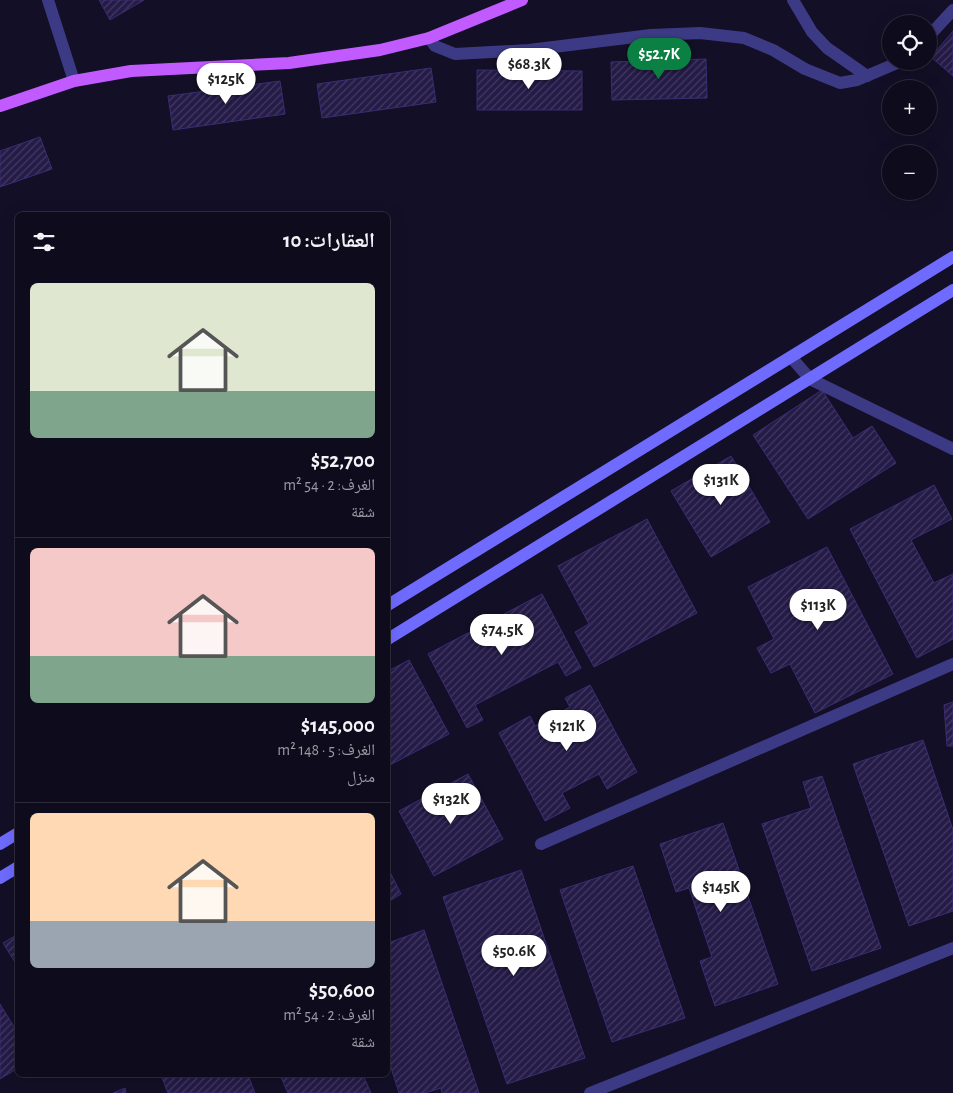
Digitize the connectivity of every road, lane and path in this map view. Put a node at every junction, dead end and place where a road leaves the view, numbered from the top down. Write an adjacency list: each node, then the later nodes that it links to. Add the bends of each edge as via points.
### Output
1 (48, 0): 9 (street)
2 (522, 0): 6 (main road)
3 (799, 3): 8 (street, via 812,32 827,48)
4 (953, 10): 5 (street)
5 (937, 27)
6 (429, 38): 8 (street, via 435,46 455,54 700,33 744,38 840,83); 9 (main road, via 380,50 289,62 131,71)
7 (882, 70): 8 (street)
8 (867, 76)
9 (74, 81): 10 (main road)
10 (0, 106)
11 (953, 256): 13 (street)
12 (953, 290): 14 (street)
13 (791, 357): 14 (street); 16 (street)
14 (810, 379): 15 (street); 17 (street)
15 (953, 449)
16 (390, 604)
17 (390, 638)
18 (953, 664): 21 (street)
19 (15, 835): 20 (street)
20 (0, 844)
21 (541, 844)
22 (15, 869): 23 (street)
23 (0, 878)
24 (953, 948): 25 (street)
25 (590, 1093)

